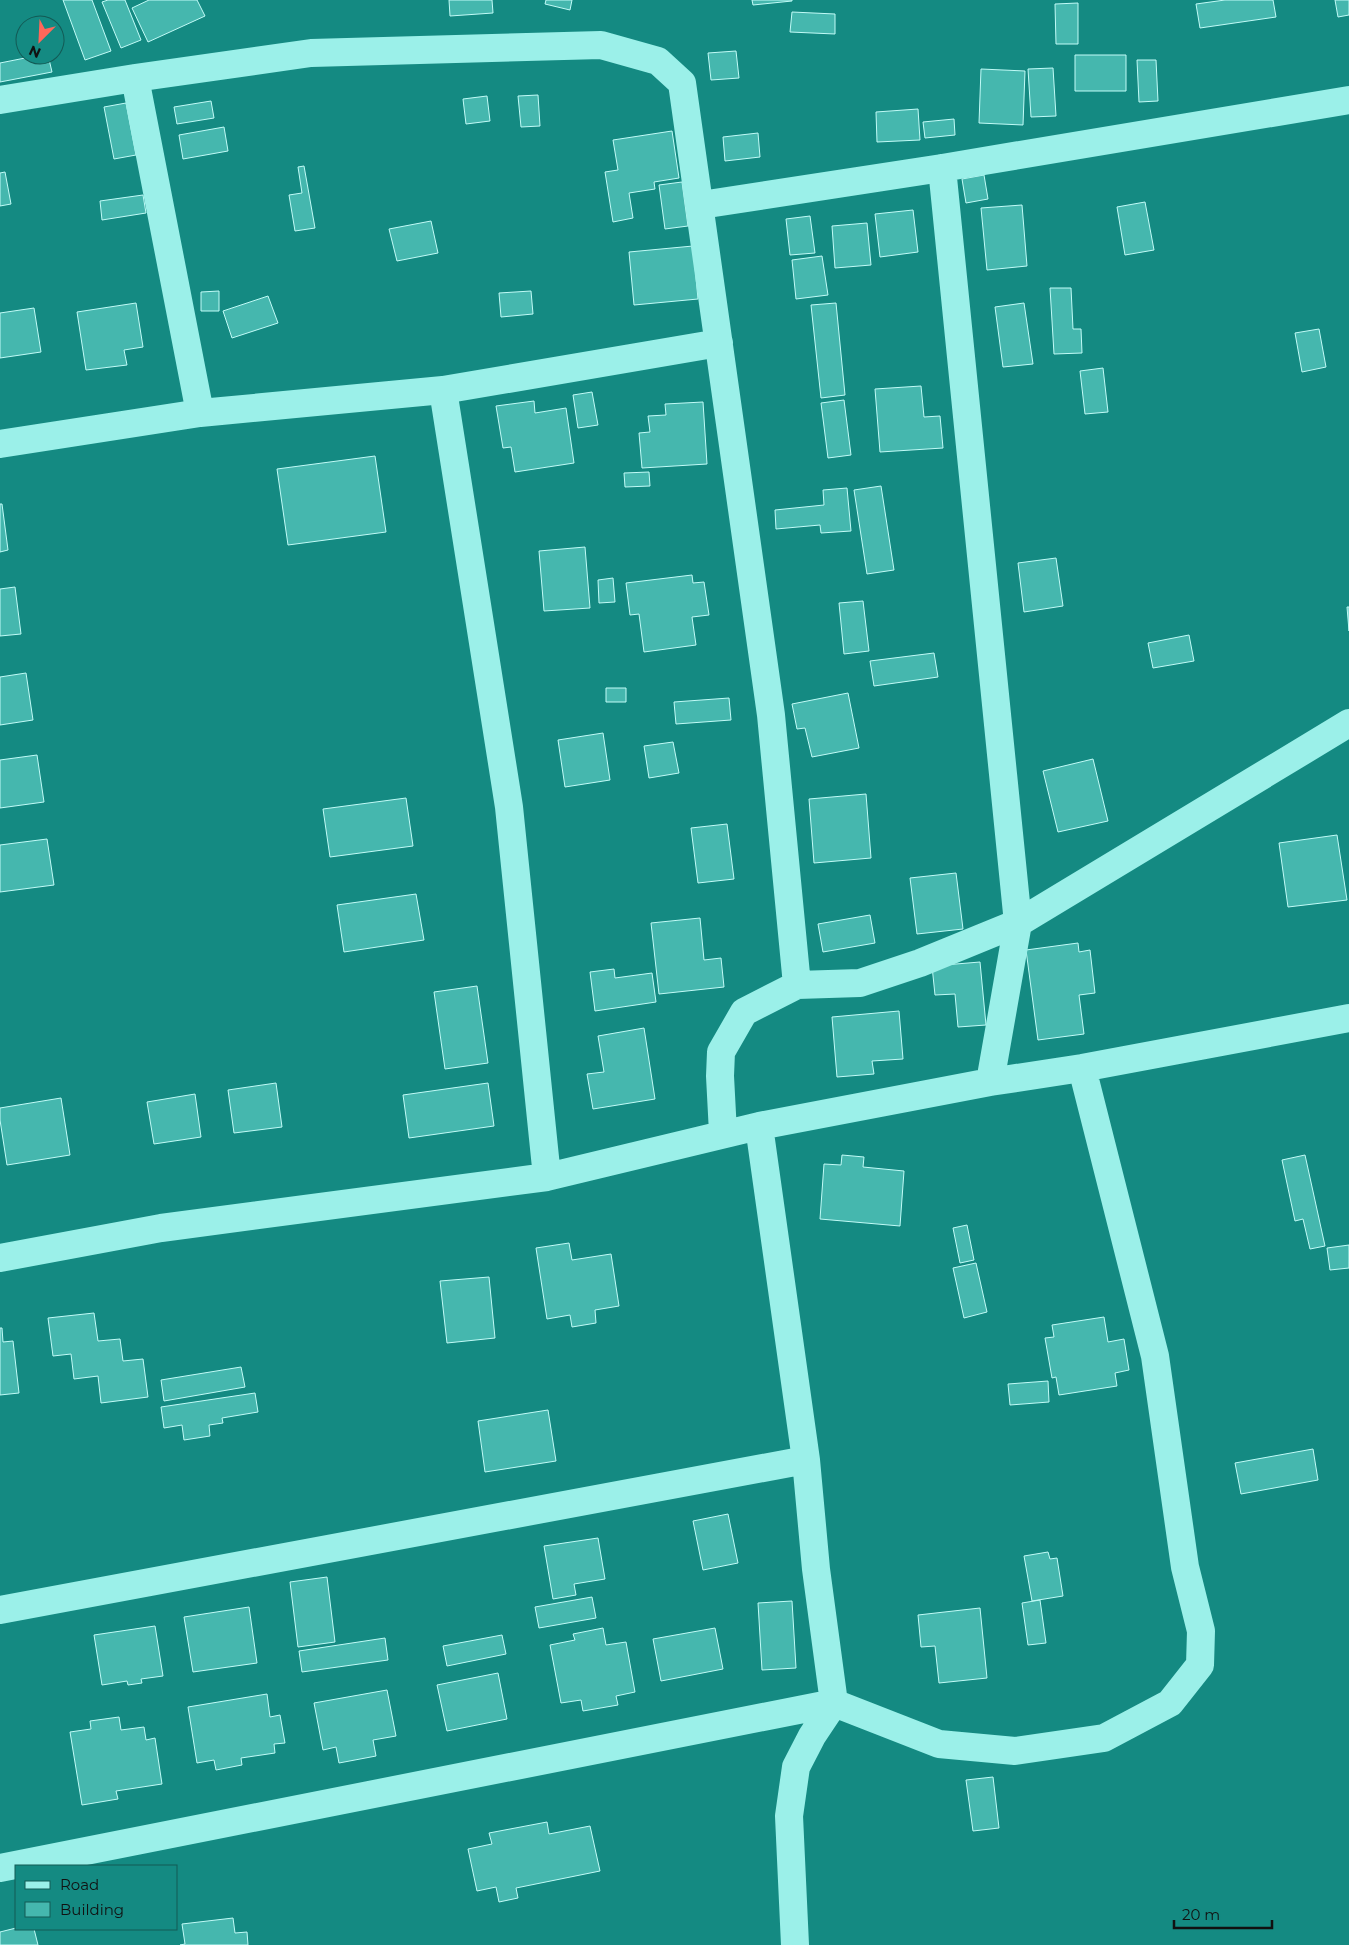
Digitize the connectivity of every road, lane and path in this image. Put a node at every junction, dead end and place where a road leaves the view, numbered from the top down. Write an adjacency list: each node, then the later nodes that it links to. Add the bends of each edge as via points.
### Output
1 (135, 78): 2 (street); 5 (street, via 311,53 601,45 658,61 682,83); 8 (street)
2 (0, 100)
3 (1349, 100): 4 (street)
4 (942, 168): 5 (street); 11 (street)
5 (701, 206): 6 (street)
6 (719, 343): 7 (street); 12 (street, via 771,715)
7 (443, 390): 8 (street); 18 (street, via 509,808)
8 (200, 413): 9 (street)
9 (0, 444)
10 (1349, 723): 11 (street)
11 (1018, 923): 12 (street, via 920,963 860,983); 15 (street)
12 (797, 985): 17 (street, via 744,1012 721,1052)
13 (1349, 1018): 14 (street)
14 (1082, 1068): 15 (street); 22 (street, via 1155,1356 1185,1567 1201,1631 1200,1665 1170,1703 1104,1738 1015,1750 939,1744)
15 (990, 1082): 16 (street)
16 (759, 1126): 17 (street); 20 (street)
17 (723, 1134): 18 (street)
18 (547, 1177): 19 (street, via 161,1228)
19 (0, 1258)
20 (806, 1460): 21 (street); 22 (street, via 816,1569)
21 (0, 1610)
22 (834, 1703): 23 (street); 26 (street, via 796,1767 789,1816)
23 (15, 1865)
24 (15, 1865): 25 (street)
25 (0, 1868)
26 (795, 1945)

